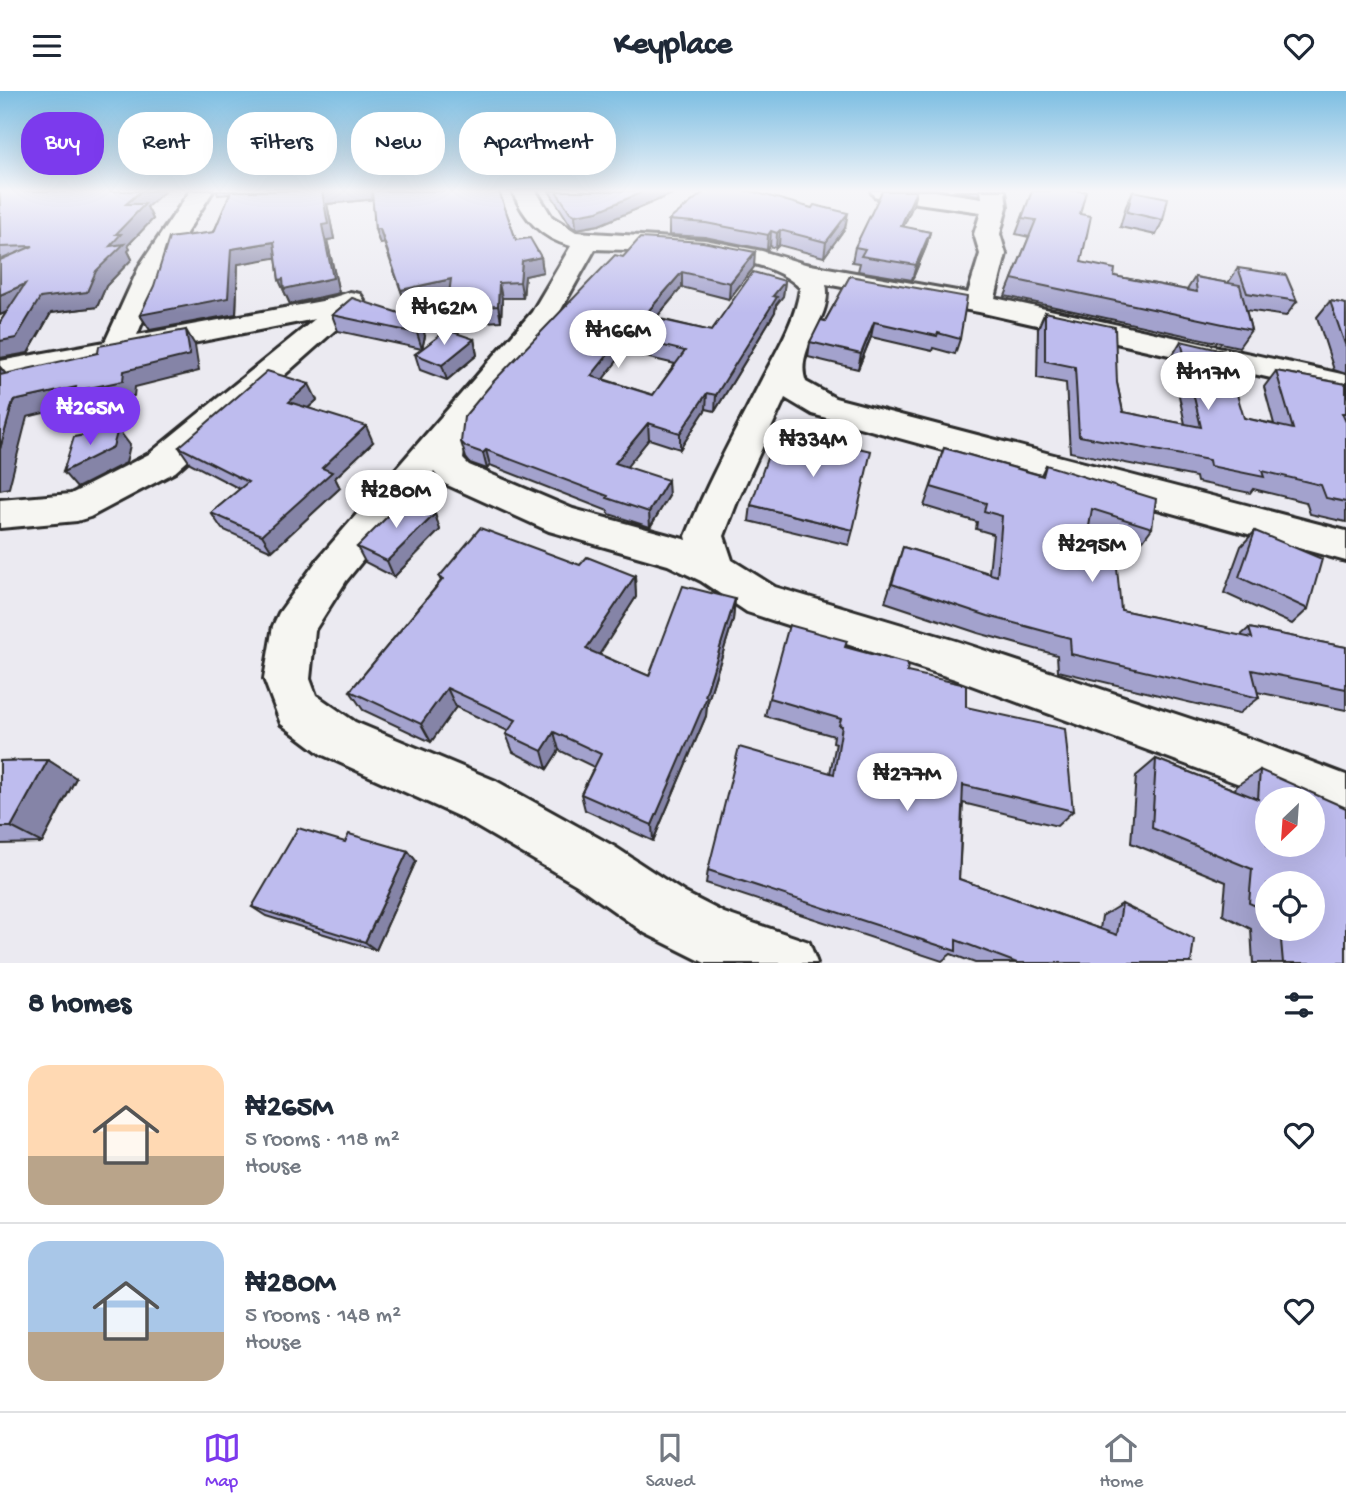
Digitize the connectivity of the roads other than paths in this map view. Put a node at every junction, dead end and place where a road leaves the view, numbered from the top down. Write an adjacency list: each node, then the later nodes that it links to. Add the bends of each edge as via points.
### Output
1 (175, 232): 7 (street, via 153,265)
2 (556, 232): 4 (street)
3 (988, 232): 6 (street, via 993,254)
4 (587, 240): 5 (street, via 714,248); 11 (street, via 544,316)
5 (799, 271): 6 (street); 8 (street, via 814,286 815,300)
6 (979, 303): 10 (street)
7 (117, 348): 9 (street); 12 (street, via 350,300 162,463 77,507)
8 (789, 356): 13 (street, via 790,384 824,406); 14 (street, via 705,536)
9 (0, 371)
10 (1346, 385)
11 (449, 433): 14 (street, via 444,462 456,474 563,521 680,553); 16 (street, via 332,570 294,626 287,679 298,709 338,738 478,799 596,866)
12 (0, 514)
13 (1346, 546)
14 (715, 570): 15 (street, via 762,600 968,664)
15 (1346, 800)
16 (714, 951): 17 (street)
17 (788, 963)

